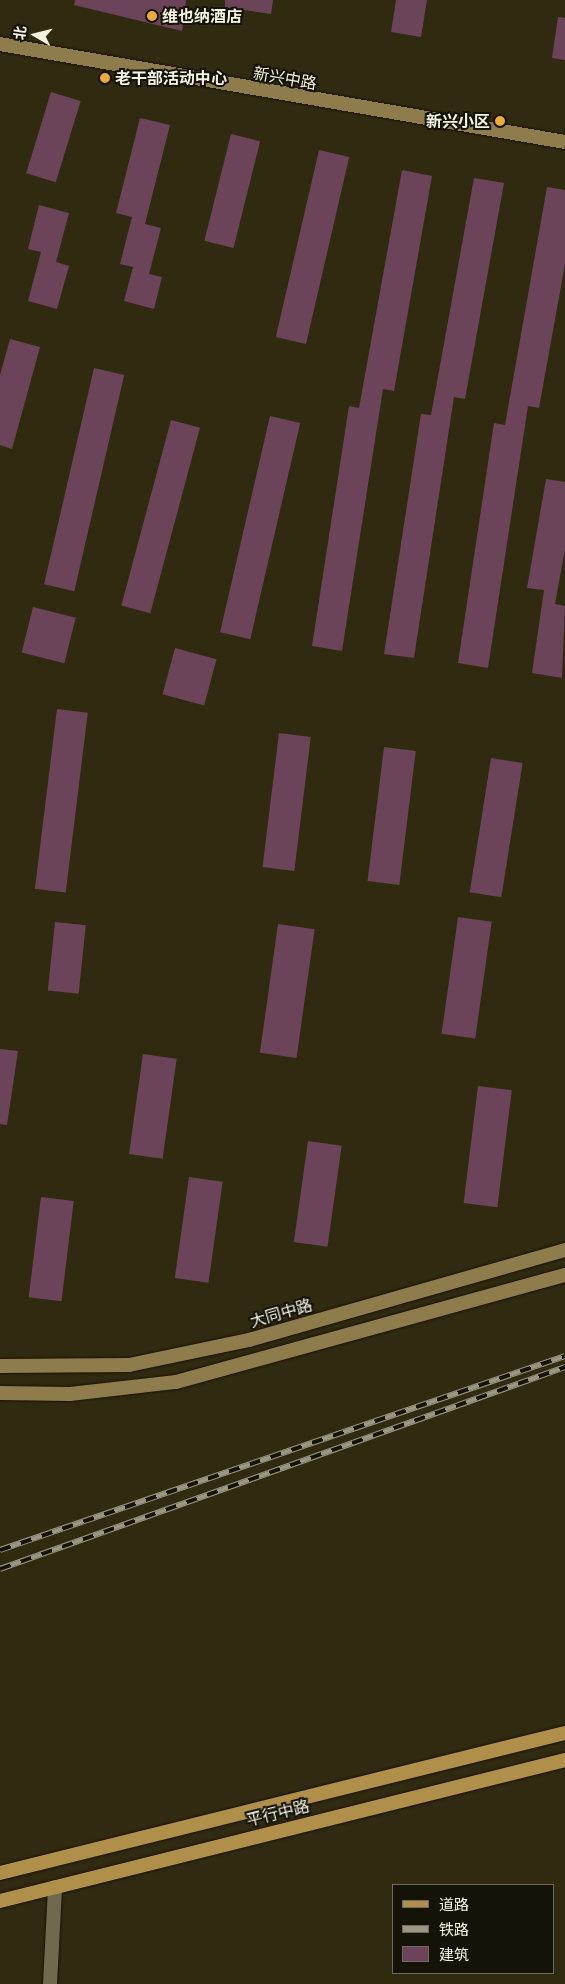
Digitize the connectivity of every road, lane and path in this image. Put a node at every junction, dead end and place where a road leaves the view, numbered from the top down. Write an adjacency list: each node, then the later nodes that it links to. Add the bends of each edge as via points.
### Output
1 (0, 44): 2 (main road, 新兴中路)
2 (565, 142)
3 (565, 1250): 5 (main road, 大同中路, via 231,1344 128,1365)
4 (565, 1275): 6 (main road, via 176,1382 70,1394)
5 (0, 1366)
6 (0, 1393)
7 (565, 1733): 9 (main road, 平行中路)
8 (565, 1760): 10 (main road, 平行中路)
9 (0, 1874)
10 (55, 1887): 11 (main road, 平行中路); 12 (street)
11 (0, 1900)
12 (50, 1984)

